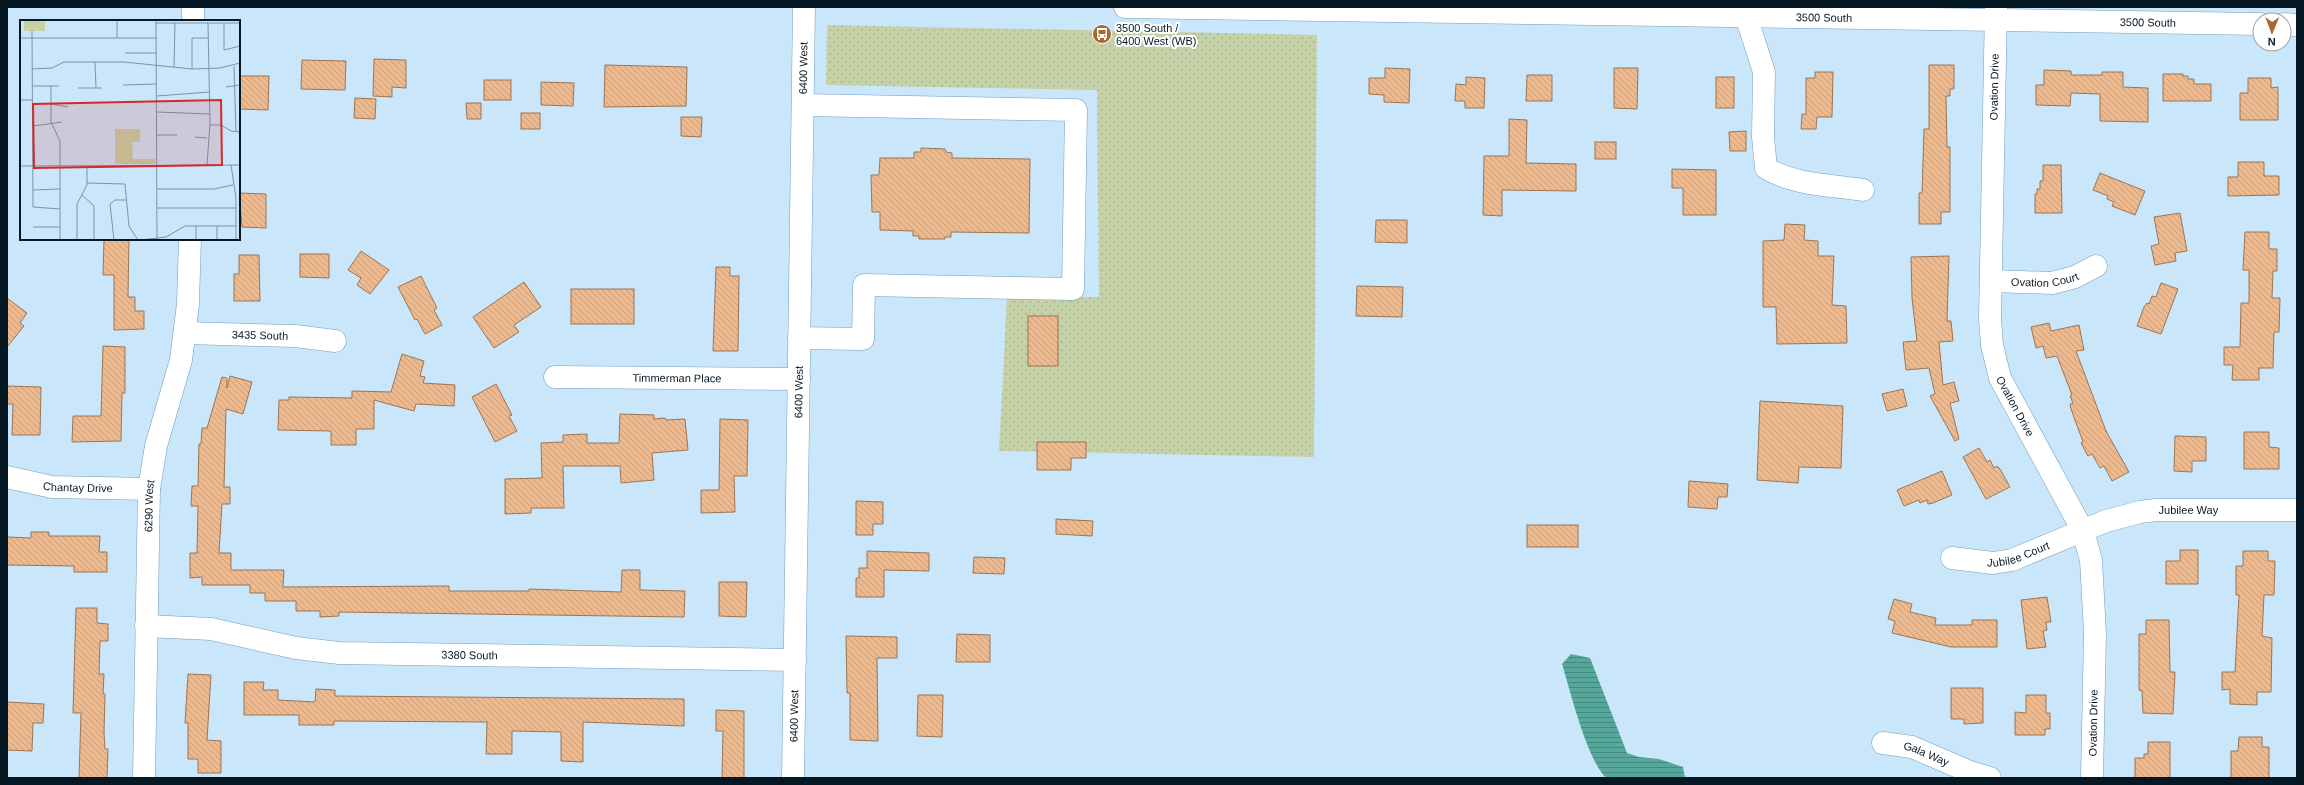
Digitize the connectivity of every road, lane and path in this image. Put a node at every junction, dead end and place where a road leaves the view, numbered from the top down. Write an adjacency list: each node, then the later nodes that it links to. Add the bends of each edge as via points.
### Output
1 (193, 7): 7 (street)
2 (804, 7): 9 (street, 6400 West)
3 (1125, 7): 4 (street, 3500 South)
4 (1655, 11): 6 (street, 3500 South)
5 (1996, 13): 6 (street, 3500 South); 8 (street, 3500 South); 13 (street, Ovation Drive)
6 (1746, 16): 10 (street, via 1764,72 1763,137 1766,168 1798,180)
7 (193, 20)
8 (2252, 24)
9 (803, 105): 15 (street, 6400 West); 15 (street, via 1076,110 1076,126 1073,289 864,285 864,339)
10 (1863, 190)
11 (190, 240): 14 (street, 6290 West)
12 (2096, 266): 13 (street, Ovation Court, via 2075,277 2052,282)
13 (1991, 281): 22 (street, Ovation Drive, via 1992,345 2000,378)
14 (185, 334): 16 (street, 3435 South, via 295,336); 20 (street, 6290 West, via 176,383 156,446)
15 (799, 338): 18 (street, 6400 West)
16 (335, 342)
17 (555, 377): 18 (street, Timmerman Place)
18 (799, 379): 25 (street, 6400 West)
19 (7, 477): 20 (street, Chantay Drive, via 52,487)
20 (149, 489): 24 (street, 6290 West)
21 (2297, 510): 22 (street, Jubilee Way, via 2156,510 2123,516)
22 (2083, 531): 23 (street, Jubilee Court, via 2012,560 1993,563); 30 (street, Ovation Drive, via 2092,560 2094,594)
23 (1952, 558)
24 (146, 626): 25 (street, 3380 South, via 211,629 296,648 339,652); 27 (street, 6290 West)
25 (795, 660): 28 (street, 6400 West)
26 (1884, 743): 29 (street, Gala Way, via 1912,747)
27 (144, 778)
28 (793, 778)
29 (1990, 778)
30 (2092, 778)

